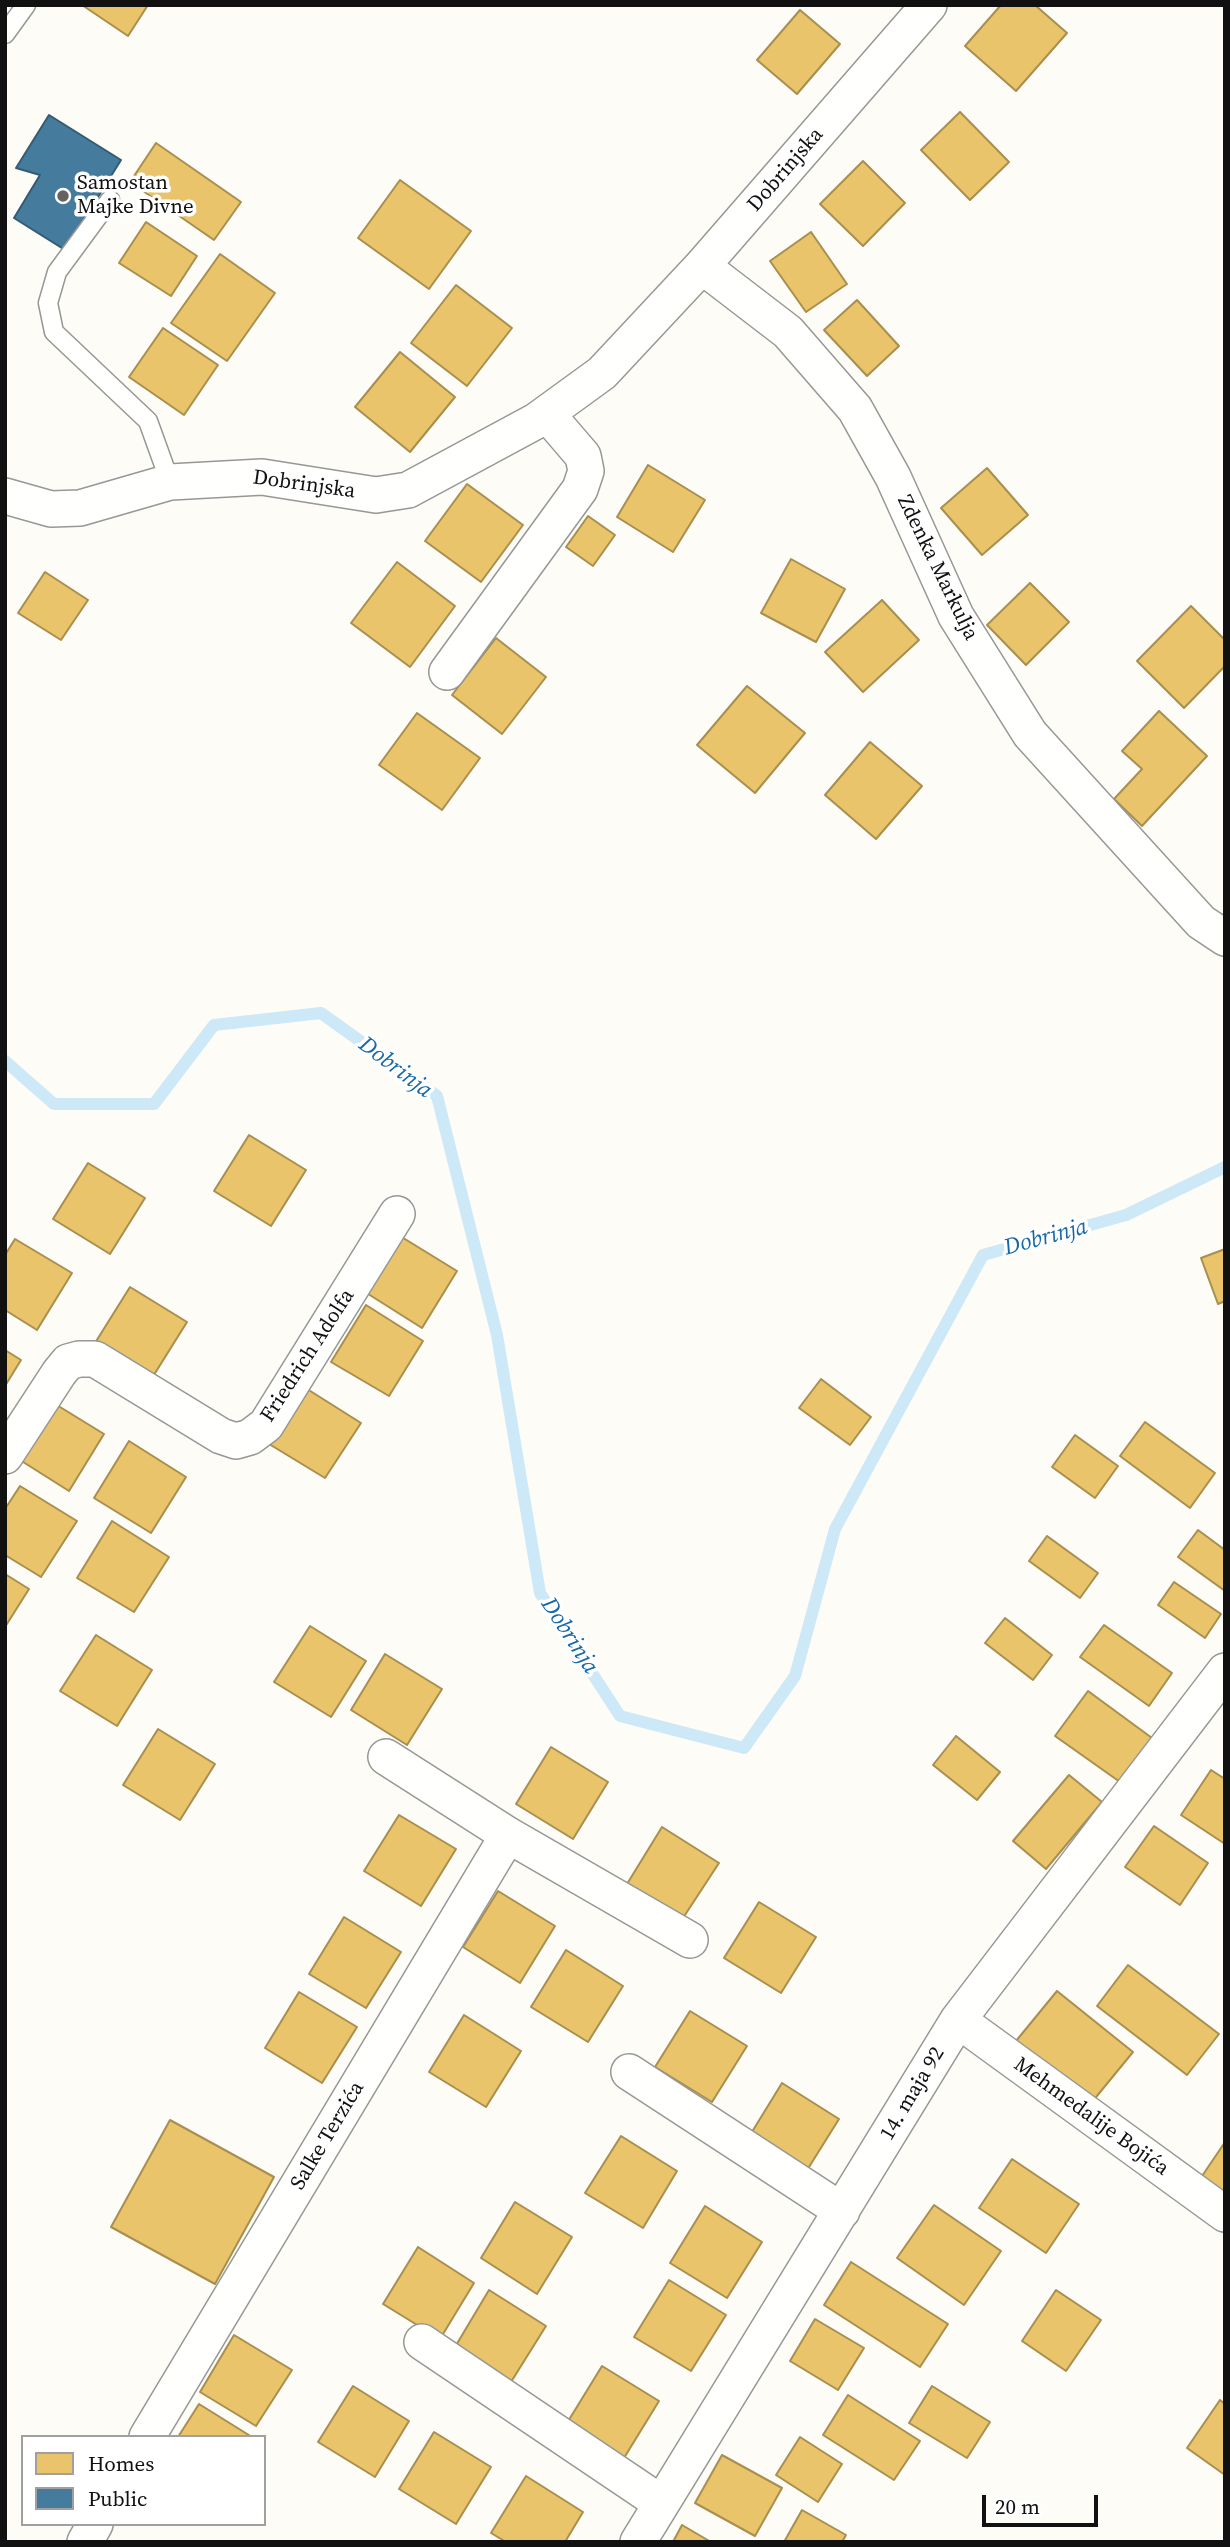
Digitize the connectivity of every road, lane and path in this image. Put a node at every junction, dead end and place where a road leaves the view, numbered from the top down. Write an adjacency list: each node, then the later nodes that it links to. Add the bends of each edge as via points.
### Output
1 (26, 5): 3 (lane)
2 (928, 5): 5 (street, Dobrinjska)
3 (5, 34)
4 (110, 200): 7 (lane, via 57,272 48,303 54,332 148,422)
5 (702, 266): 6 (street, Dobrinjska, via 602,373); 10 (street, Zdenka Markulja, via 788,332 855,409 893,477 956,617 1030,734 1200,922)
6 (547, 414): 7 (street, Dobrinjska, via 408,490 376,495 262,477); 9 (street, via 583,456 586,471 580,489)
7 (170, 482): 8 (street, Dobrinjska, via 80,508 51,509)
8 (5, 496)
9 (447, 672)
10 (1225, 938)
11 (397, 1214): 12 (street, Friedrich Adolfa, via 267,1425 250,1437 236,1441 221,1436 95,1359 79,1359 68,1362 58,1373)
12 (5, 1456)
13 (1225, 1671): 17 (street, 14. maja 92)
14 (386, 1758): 15 (street)
15 (508, 1835): 16 (street); 22 (street, Salke Terzića)
16 (690, 1940)
17 (958, 2020): 19 (street, 14. maja 92); 20 (street, Mehmedalije Bojića)
18 (629, 2072): 19 (street)
19 (842, 2211): 23 (street, 14. maja 92)
20 (1225, 2214)
21 (422, 2342): 23 (street)
22 (149, 2435)
23 (661, 2503): 26 (street, 14. maja 92)
24 (94, 2526): 25 (street)
25 (85, 2542)
26 (638, 2542)

